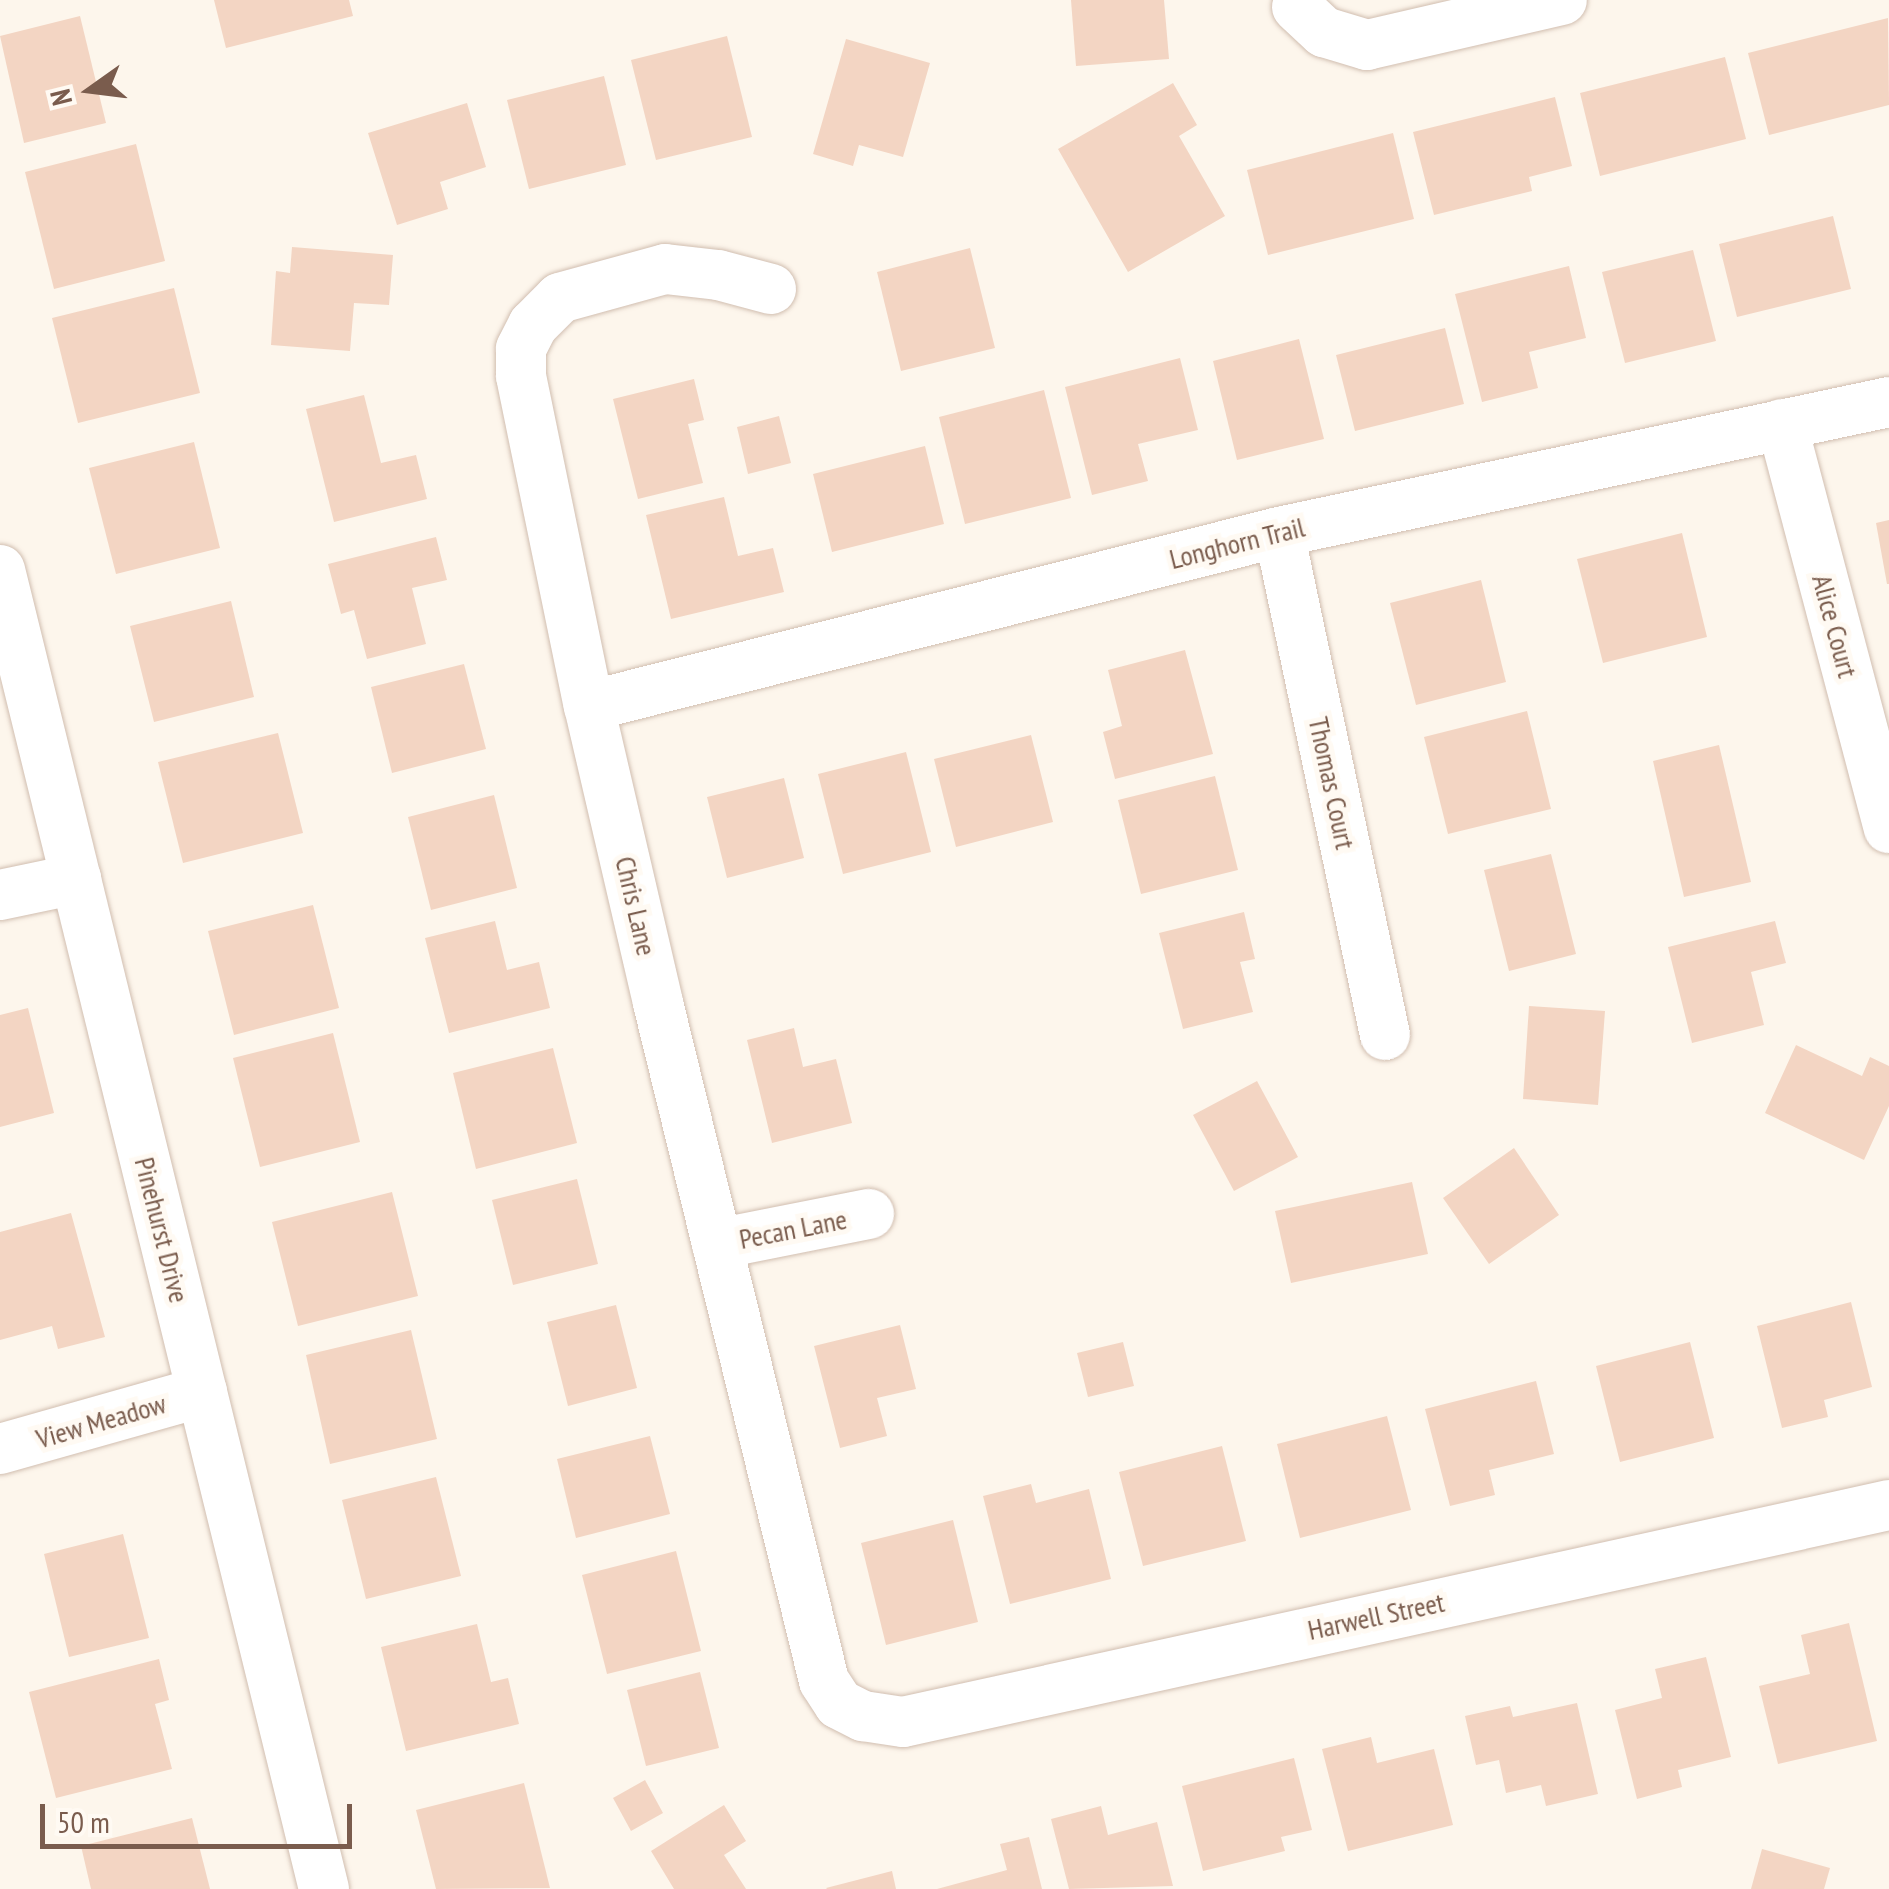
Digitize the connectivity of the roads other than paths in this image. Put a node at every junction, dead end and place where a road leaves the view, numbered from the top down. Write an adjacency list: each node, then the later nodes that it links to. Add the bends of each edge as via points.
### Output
1 (1562, 0): 2 (street, via 1367,45 1324,32)
2 (1297, 7)
3 (771, 289): 8 (street, Chris Lane, via 664,269 560,298 533,325 521,349 521,376)
4 (1889, 402): 5 (street, Longhorn Trail)
5 (1782, 424): 6 (street, Longhorn Trail); 9 (street, Alice Court)
6 (1279, 532): 8 (street, Longhorn Trail); 12 (street, Thomas Court)
7 (0, 570): 10 (street, Pinehurst Drive)
8 (589, 706): 14 (street, Chris Lane)
9 (1889, 828)
10 (76, 879): 11 (street); 15 (street, Pinehurst Drive)
11 (0, 895)
12 (1385, 1035)
13 (869, 1214): 14 (street, Pecan Lane)
14 (718, 1244): 18 (street, Chris Lane, via 824,1681 839,1704)
15 (202, 1392): 16 (street, View Meadow); 19 (street, Pinehurst Drive)
16 (0, 1450)
17 (1889, 1505): 18 (street, Harwell Street, via 903,1722)
18 (863, 1716)
19 (324, 1889)

